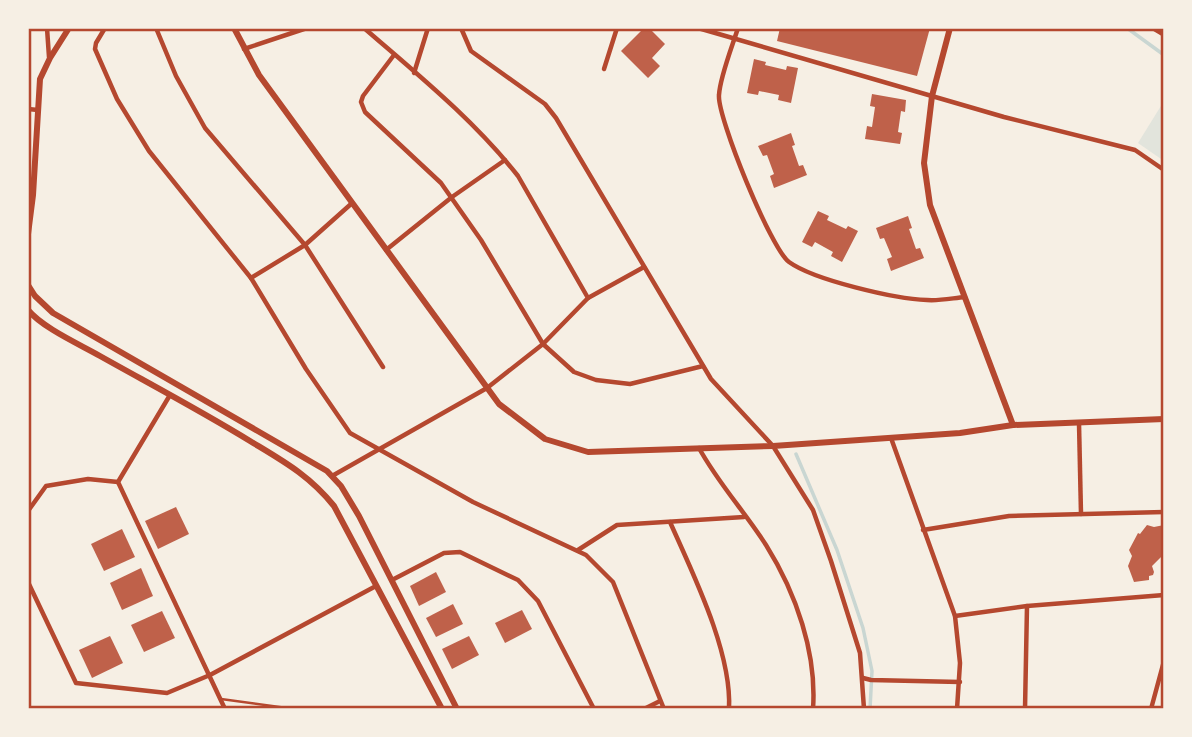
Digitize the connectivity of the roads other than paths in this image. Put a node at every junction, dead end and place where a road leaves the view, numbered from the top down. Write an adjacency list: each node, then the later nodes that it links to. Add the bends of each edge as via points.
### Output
1 (47, 28): 19 (street)
2 (69, 28): 19 (street)
3 (105, 28): 33 (street, via 95,49 117,99 149,152)
4 (156, 28): 30 (street, via 205,128)
5 (233, 28): 17 (street)
6 (307, 28): 17 (street)
7 (364, 28): 18 (street)
8 (428, 28): 21 (street)
9 (461, 28): 32 (street, via 471,51 545,104 556,118)
10 (617, 28): 20 (street)
11 (698, 28): 16 (street)
12 (738, 28): 16 (street)
13 (950, 28): 22 (street)
14 (1154, 28): 15 (street)
15 (1164, 34)
16 (735, 38): 22 (street); 35 (street, via 718,96 722,118 778,251 788,261 841,283 928,300)
17 (244, 49): 28 (street)
18 (394, 55): 21 (street); 27 (street, via 363,96 365,112)
19 (50, 58): 24 (street, via 40,79)
20 (604, 69)
21 (414, 73): 25 (street)
22 (932, 96): 26 (street, via 1135,150); 35 (street, via 924,163 930,205)
23 (28, 109): 24 (street)
24 (38, 110): 29 (street)
25 (505, 160): 27 (street); 36 (street)
26 (1164, 170)
27 (452, 197): 31 (street); 38 (street)
28 (351, 204): 30 (street); 31 (street)
29 (28, 234)
30 (305, 245): 33 (street); 40 (street)
31 (386, 250): 41 (street)
32 (644, 267): 36 (street); 39 (street)
33 (251, 278): 49 (street, via 350,433)
34 (28, 285): 50 (street, via 53,313)
35 (965, 297): 45 (street)
36 (588, 298): 38 (street)
37 (28, 310): 42 (street)
38 (543, 344): 39 (street, via 574,372 596,380 630,384); 41 (street)
39 (703, 366): 47 (street)
40 (383, 367)
41 (487, 388): 48 (street, via 499,404 545,439 588,452); 49 (street)
42 (170, 395): 51 (street); 61 (street, via 308,477 334,506)
43 (1164, 419): 44 (street)
44 (1079, 423): 45 (street); 54 (street)
45 (1013, 425): 46 (street)
46 (891, 437): 47 (street); 57 (street)
47 (774, 446): 48 (street); 68 (street, via 813,510 853,627)
48 (698, 447): 55 (street)
49 (377, 449): 50 (street); 58 (street, via 473,502)
50 (331, 476): 59 (street, via 359,516)
51 (118, 482): 52 (street, via 88,479 46,486); 67 (street)
52 (28, 511)
53 (1164, 512): 54 (street)
54 (1082, 514): 57 (street, via 1009,516)
55 (745, 517): 56 (street); 80 (street, via 780,571 798,614 815,685)
56 (670, 522): 58 (street, via 617,525); 79 (street, via 723,654)
57 (923, 530): 64 (street)
58 (578, 550): 71 (street, via 613,582)
59 (392, 580): 75 (street); 76 (street, via 444,553 460,552 518,580 538,601)
60 (28, 582): 67 (street, via 76,683 167,693)
61 (376, 586): 67 (street); 74 (street)
62 (1164, 595): 63 (street)
63 (1027, 606): 64 (street); 83 (street)
64 (955, 616): 69 (street)
65 (1164, 661): 66 (street)
66 (1163, 674): 84 (street)
67 (211, 675): 70 (street)
68 (863, 678): 69 (street); 81 (street)
69 (960, 682): 82 (street)
70 (221, 699): 72 (street); 73 (lane)
71 (660, 701): 77 (street); 78 (street)
72 (225, 709)
73 (294, 709)
74 (442, 709)
75 (457, 709)
76 (594, 709)
77 (644, 709)
78 (664, 709)
79 (729, 709)
80 (813, 709)
81 (864, 709)
82 (957, 709)
83 (1025, 709)
84 (1151, 709)

